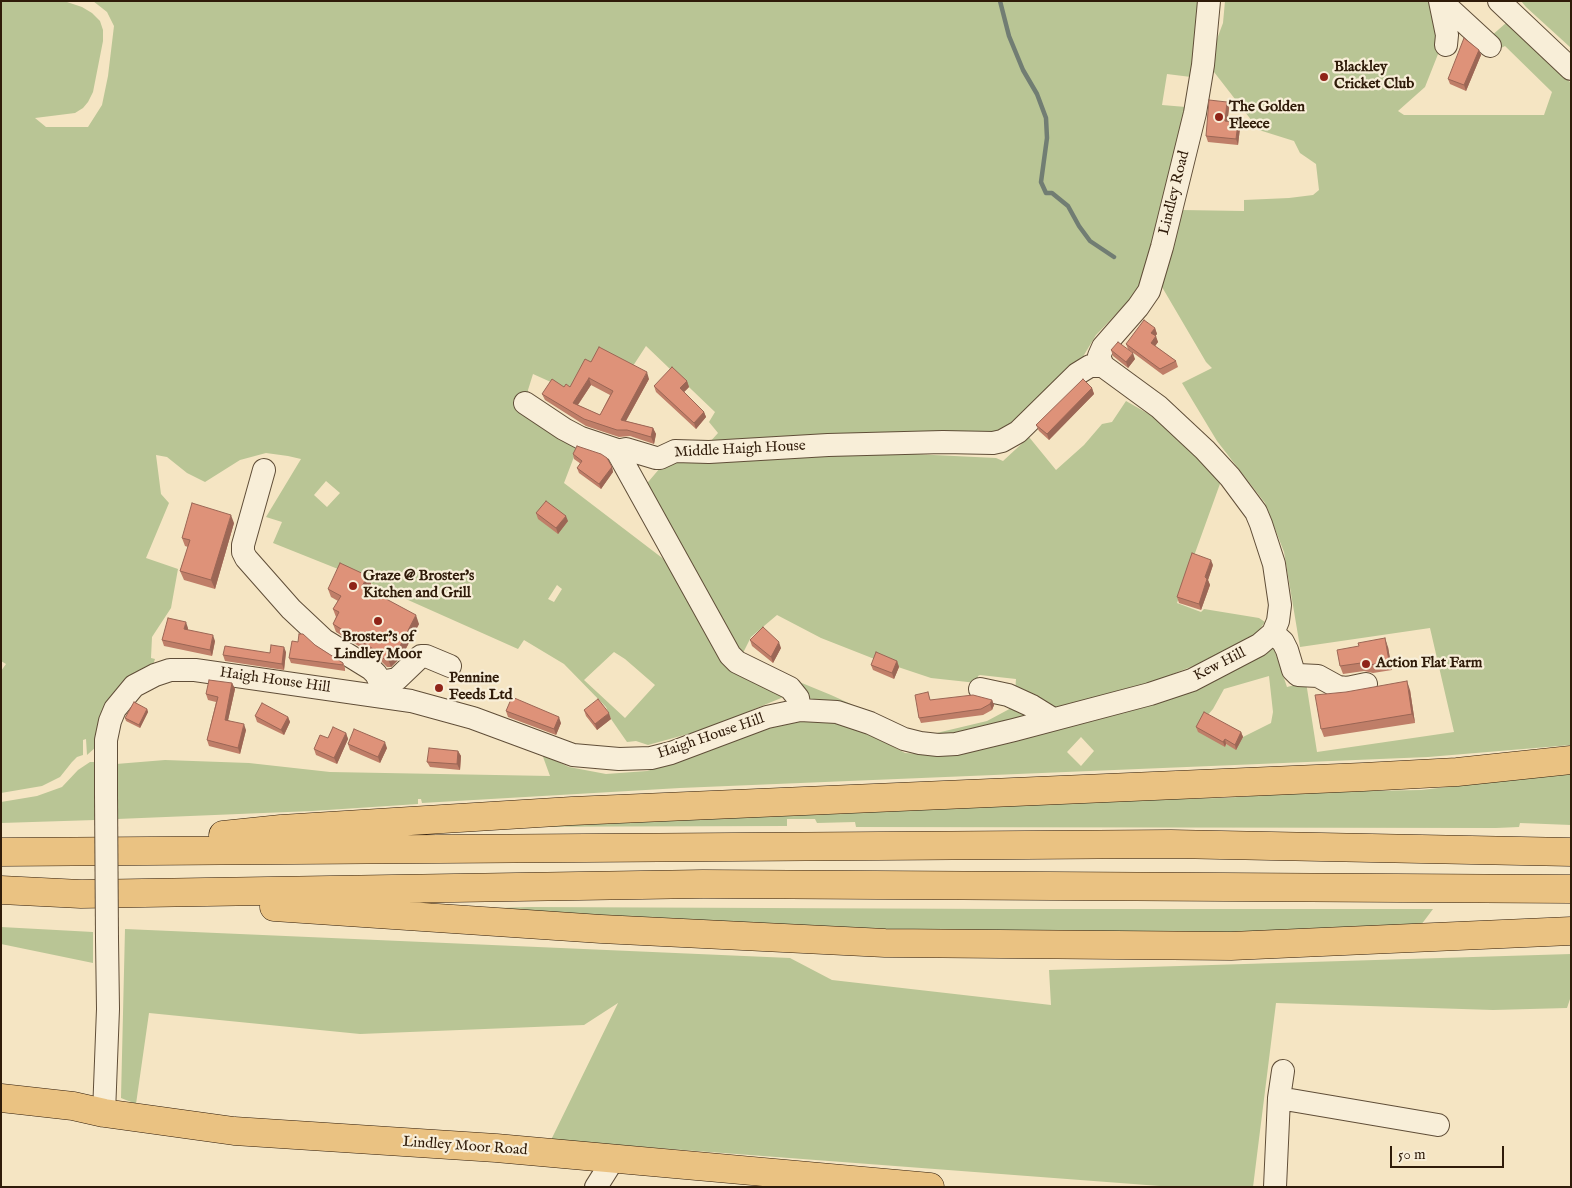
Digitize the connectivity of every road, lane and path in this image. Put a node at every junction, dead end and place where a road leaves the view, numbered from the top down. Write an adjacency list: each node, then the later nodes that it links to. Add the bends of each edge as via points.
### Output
1 (1210, 1): 7 (street, Lindley Road, via 1195,113 1149,290 1103,347 1099,356)
2 (1440, 1): 4 (street); 5 (street)
3 (1499, 1): 6 (street)
4 (1446, 45)
5 (1490, 46)
6 (1571, 69)
7 (1103, 366): 9 (street, Middle Haigh House, via 1090,366 1077,374 1018,432 994,443 933,442 675,451 660,458 626,449); 11 (street, via 1179,425 1230,477 1256,512 1274,564 1280,605 1278,622)
8 (525, 402): 9 (street, Middle Haigh House, via 581,438)
9 (620, 452): 16 (street, via 730,655 737,662 790,688 798,698)
10 (264, 470): 15 (street, via 243,545 246,558 291,609 324,640 376,674)
11 (1272, 633): 13 (street, via 1283,642 1298,675 1318,676 1338,687); 18 (street, Kew Hill, via 1259,645 1192,680)
12 (450, 666): 15 (street, via 421,656)
13 (1366, 684)
14 (980, 688): 18 (street, via 1008,695)
15 (381, 689): 16 (street, Haigh House Hill, via 573,755 609,759 640,759 671,753 768,717); 30 (street, Haigh House Hill, bridge, via 176,670 145,679 119,703 110,721 106,740 108,1009)
16 (800, 710): 17 (street, Haigh House Hill)
17 (837, 712): 18 (street, Kew Hill, via 904,739 938,745 975,740)
18 (1053, 719)
19 (1571, 760): 21 (main road, via 1363,777 552,812 281,830)
20 (1, 852): 21 (main road)
21 (44, 852): 22 (main road, via 1171,844)
22 (1571, 852)
23 (1571, 889): 25 (main road, via 703,884)
24 (1, 890): 25 (main road)
25 (81, 894): 26 (main road, via 601,929 885,943 1232,946)
26 (1571, 931)
27 (1284, 1071): 29 (street)
28 (1, 1098): 30 (main road, Lindley Moor Road, via 73,1106)
29 (1280, 1098): 31 (street); 35 (street)
30 (104, 1114): 32 (main road, Lindley Moor Road, via 234,1130 496,1148)
31 (1438, 1126)
32 (613, 1160): 33 (street); 34 (main road, Lindley Moor Road)
33 (596, 1187)
34 (930, 1187)
35 (1276, 1187)

